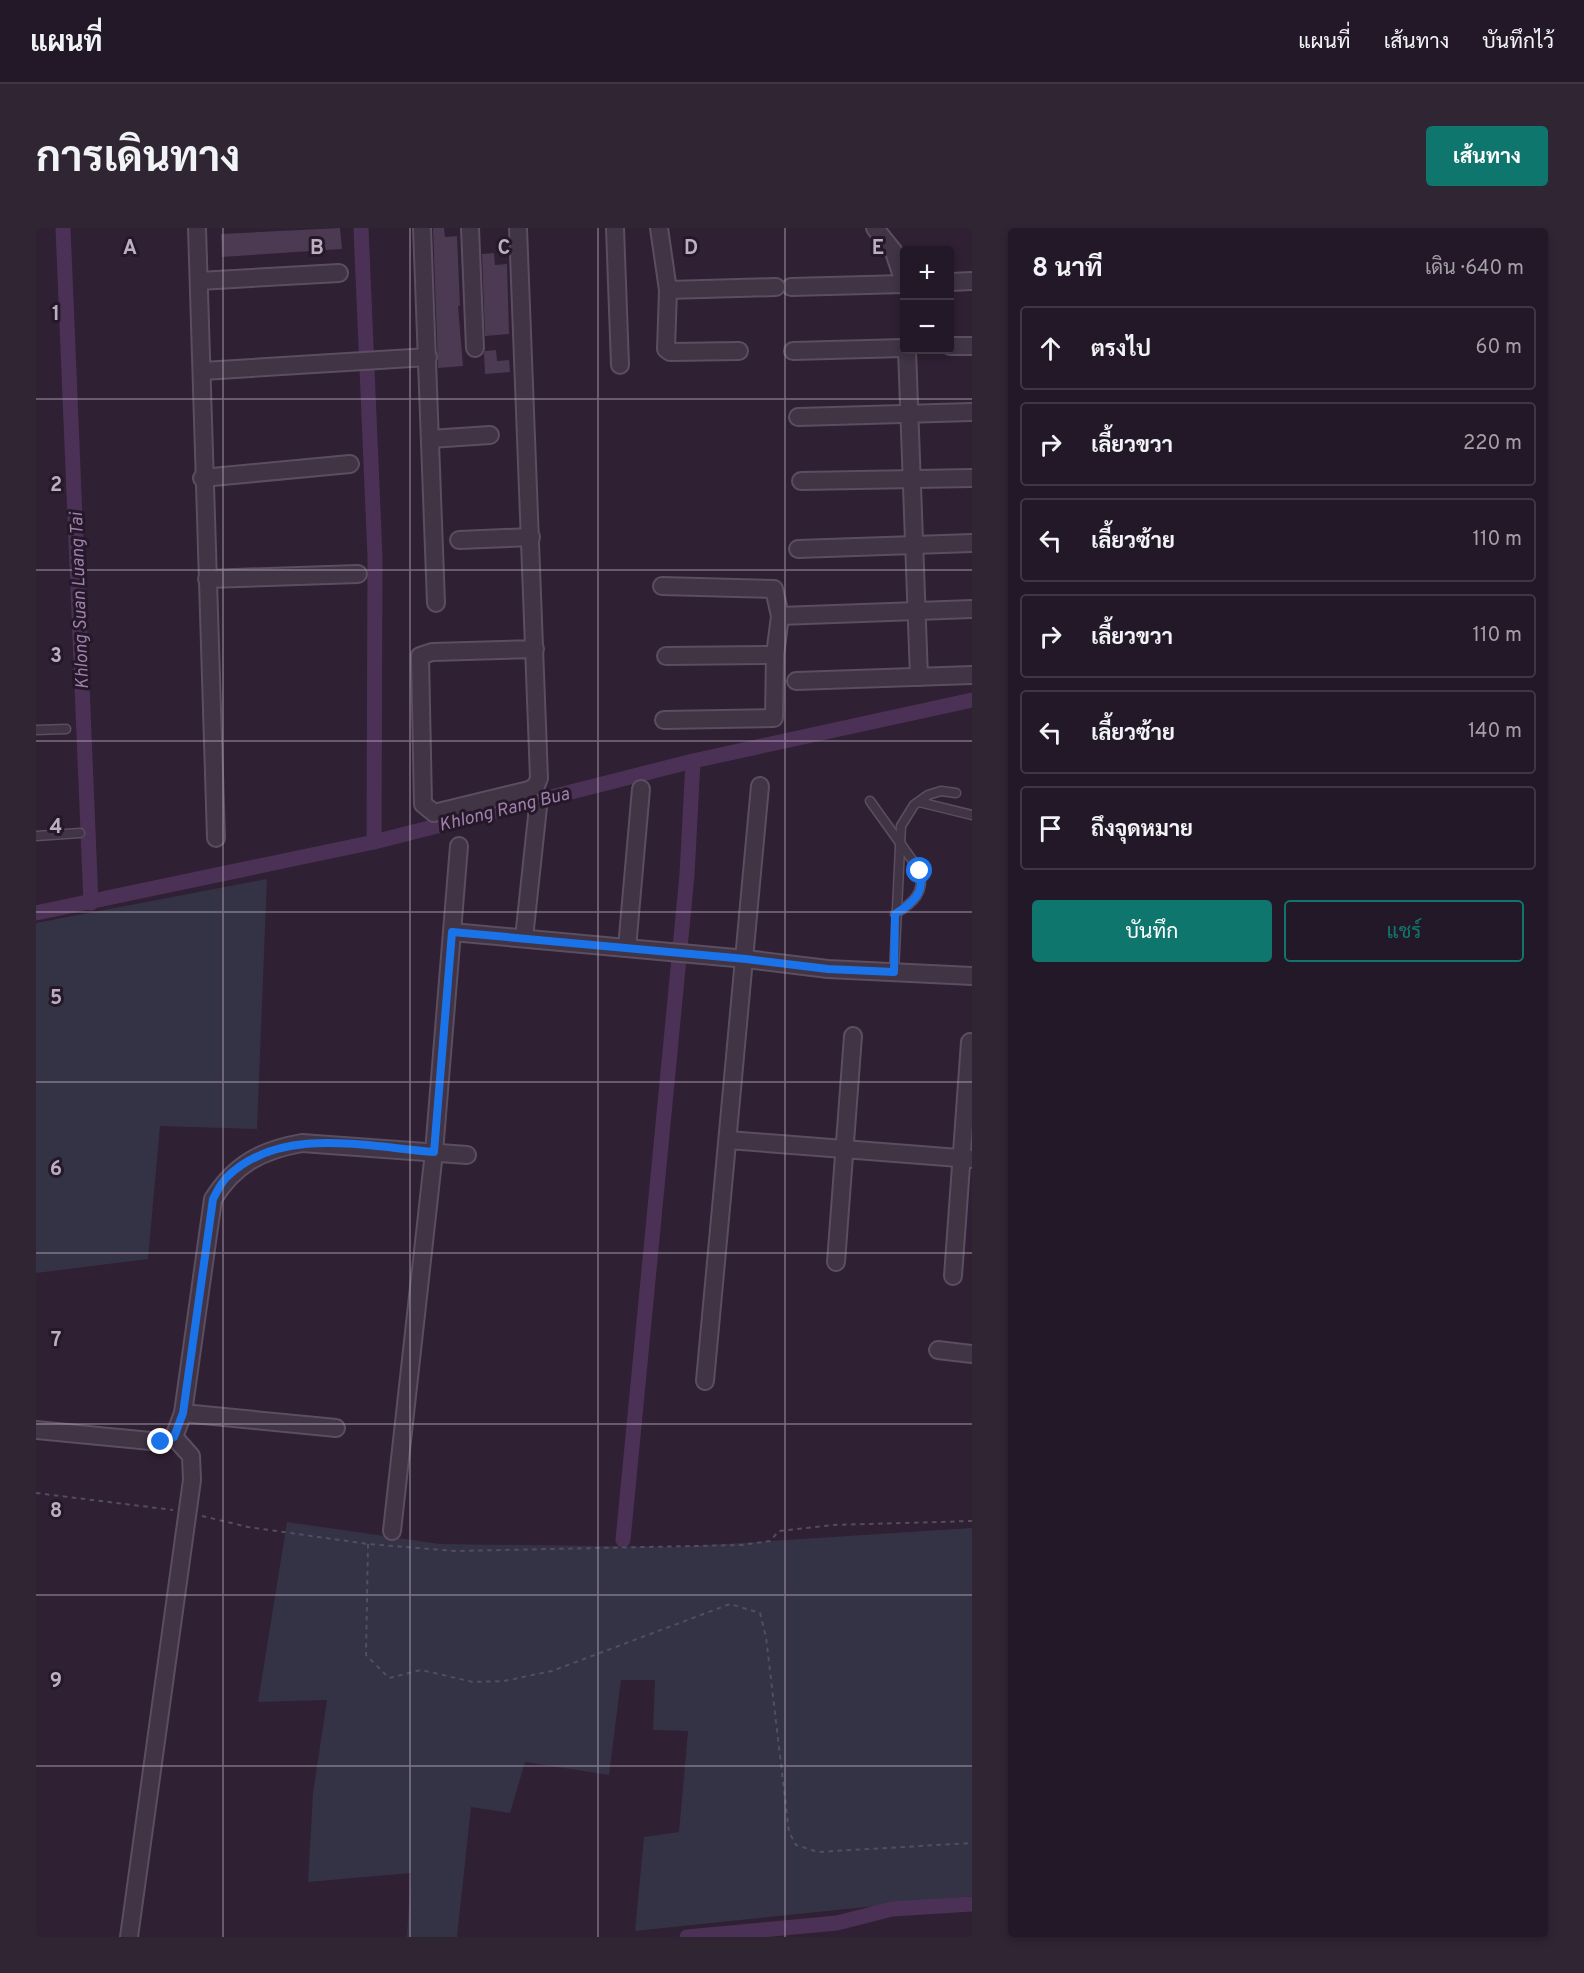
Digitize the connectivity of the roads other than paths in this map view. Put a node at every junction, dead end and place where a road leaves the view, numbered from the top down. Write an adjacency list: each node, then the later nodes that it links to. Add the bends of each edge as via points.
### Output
1 (196, 228): 10 (street)
2 (422, 228): 22 (street)
3 (470, 228): 17 (street)
4 (518, 228): 35 (street)
5 (615, 228): 23 (street)
6 (659, 228): 14 (street)
7 (875, 228): 8 (street, via 894,252)
8 (900, 271)
9 (339, 273): 10 (street)
10 (199, 281): 24 (street)
11 (972, 281): 12 (street)
12 (954, 282)
13 (900, 283): 14 (street)
14 (668, 290): 19 (street, via 668,351)
15 (954, 346): 16 (street)
16 (972, 346)
17 (475, 348)
18 (900, 349): 20 (street)
19 (739, 351)
20 (793, 351)
21 (906, 354): 26 (street)
22 (428, 357): 24 (street); 29 (street)
23 (620, 365)
24 (203, 371): 31 (street)
25 (972, 412): 26 (street)
26 (910, 414): 27 (street); 33 (street)
27 (798, 417)
28 (490, 435): 29 (street)
29 (430, 439): 43 (street)
30 (350, 464): 31 (street)
31 (202, 478): 41 (street)
32 (972, 478): 33 (street)
33 (912, 480): 34 (street); 38 (street)
34 (801, 481)
35 (531, 537): 36 (street); 47 (street)
36 (459, 540)
37 (972, 543): 38 (street)
38 (914, 546): 39 (street); 45 (street)
39 (798, 549)
40 (358, 574): 41 (street)
41 (207, 579): 65 (street)
42 (662, 586): 46 (street, via 774,589)
43 (436, 603)
44 (972, 609): 45 (street)
45 (917, 611): 46 (street); 51 (street)
46 (780, 616): 48 (street)
47 (535, 648): 47 (street, via 432,652 420,656 423,804 430,812 536,786 539,778)
48 (775, 655): 49 (street); 53 (street, via 774,718)
49 (666, 656)
50 (972, 675): 51 (street)
51 (919, 677): 52 (street)
52 (796, 681)
53 (664, 720)
54 (66, 729): 55 (lane)
55 (36, 730)
56 (760, 786): 72 (street)
57 (641, 789): 71 (street)
58 (956, 794): 60 (lane, via 940,791)
59 (870, 801): 66 (lane)
60 (919, 802): 62 (lane); 66 (lane, via 901,826)
61 (538, 807): 70 (street)
62 (972, 815)
63 (80, 833): 64 (lane)
64 (36, 836)
65 (216, 838)
66 (899, 841): 68 (lane); 68 (lane, via 920,871 923,884 910,905)
67 (459, 846): 69 (street)
68 (895, 914): 73 (lane)
69 (452, 932): 70 (street); 79 (street)
70 (524, 938): 71 (street)
71 (627, 948): 72 (street)
72 (746, 959): 73 (street); 77 (street)
73 (894, 972): 74 (street)
74 (972, 976)
75 (854, 1036): 78 (street)
76 (969, 1042): 81 (street)
77 (728, 1140): 78 (street); 86 (street)
78 (844, 1148): 81 (street); 82 (street)
79 (434, 1152): 80 (street); 87 (street, via 303,1143 277,1147 227,1177 213,1199); 91 (street)
80 (467, 1155)
81 (966, 1158): 83 (street)
82 (836, 1262)
83 (953, 1276)
84 (938, 1350): 85 (street)
85 (972, 1354)
86 (705, 1381)
87 (183, 1413): 88 (street); 90 (street)
88 (336, 1428)
89 (36, 1430): 90 (street, via 161,1442)
90 (174, 1437): 92 (street, via 191,1456 192,1480)
91 (392, 1531)
92 (129, 1937)

